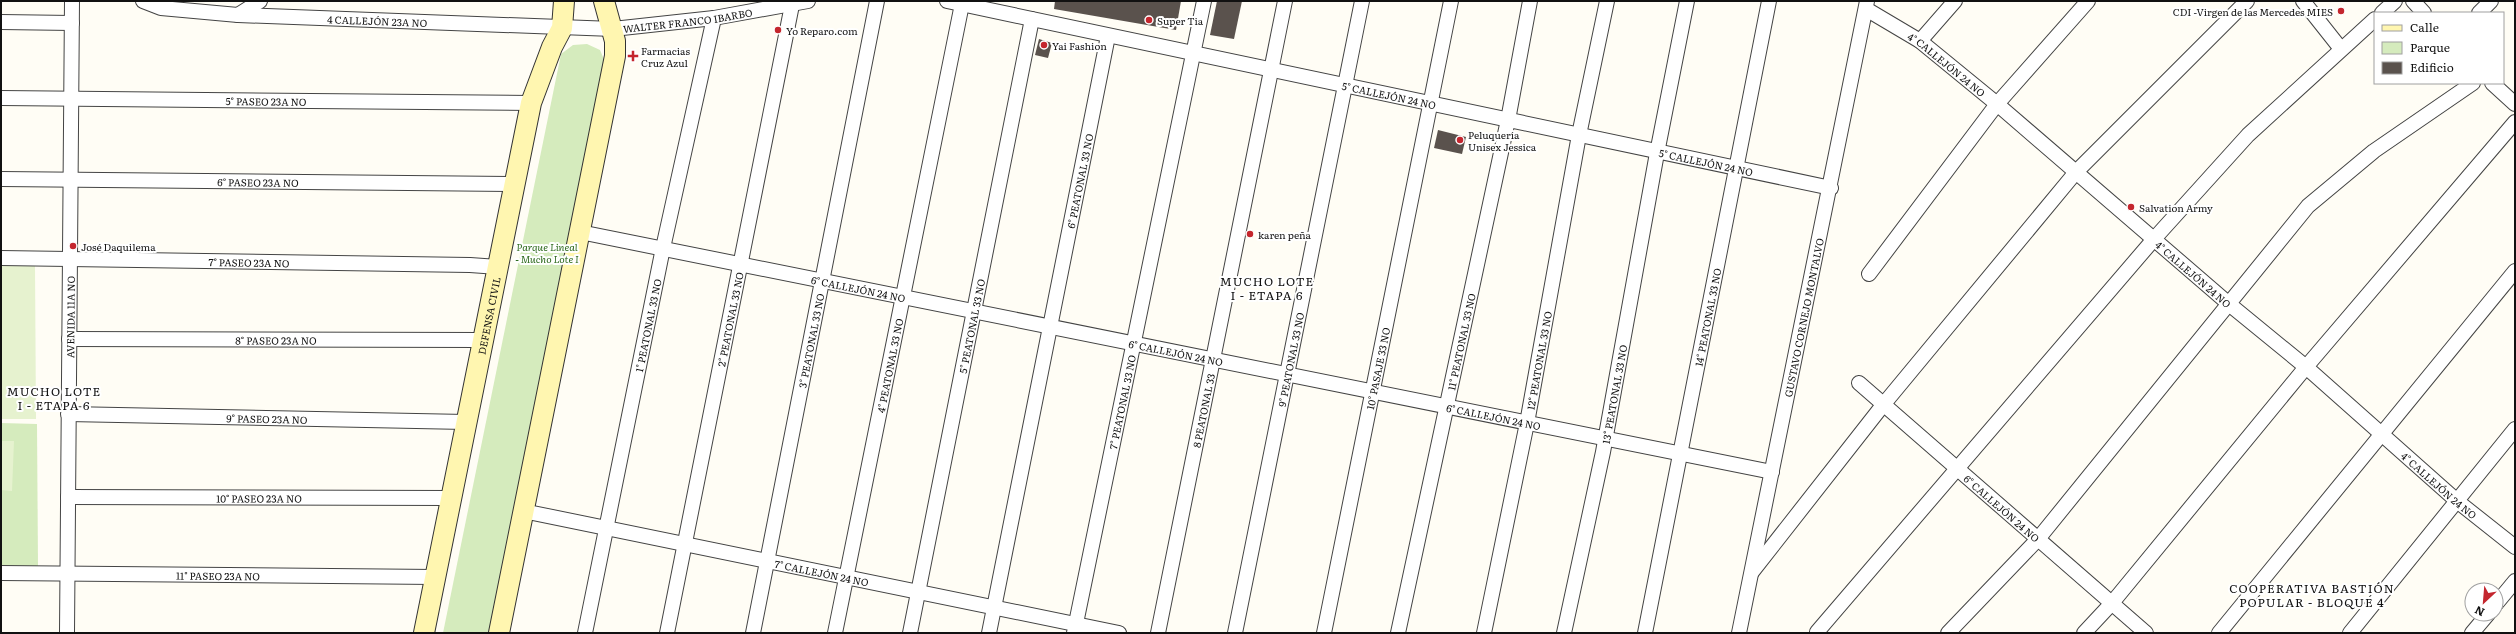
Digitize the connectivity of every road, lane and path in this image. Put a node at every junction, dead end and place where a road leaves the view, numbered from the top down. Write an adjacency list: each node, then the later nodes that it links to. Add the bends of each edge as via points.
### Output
1 (72, 1): 35 (street, AVENIDA 11A NO)
2 (143, 1): 29 (street, 4 CALLEJÓN 23A NO, via 161,8)
3 (260, 1): 29 (street)
4 (564, 1): 36 (street, DEFENSA CIVIL)
5 (604, 1): 37 (street)
6 (808, 1): 25 (street, WALTER FRANCO IBARBO)
7 (878, 1): 71 (street, 3° PEATONAL 33 NO)
8 (947, 1): 24 (street, 5° CALLEJÓN 24 NO)
9 (997, 1): 30 (street)
10 (1204, 1): 41 (street, 7° PEATONAL 33 NO)
11 (1285, 1): 42 (street, 8 PEATONAL 33)
12 (1362, 1): 45 (street, 9° PEATONAL 33 NO)
13 (1451, 1): 49 (street, 10° PASAJE 33 NO)
14 (1530, 1): 52 (street, 11° PEATONAL 33 NO)
15 (1607, 1): 54 (street, 12° PEATONAL 33 NO)
16 (1687, 1): 55 (street, 13° PEATONAL 33 NO)
17 (1769, 1): 56 (street, 14° PEATONAL 33 NO)
18 (1955, 1): 39 (street)
19 (2088, 1): 50 (street)
20 (2247, 1): 57 (street)
21 (2302, 1): 40 (street)
22 (2395, 1): 27 (street)
23 (2491, 1): 28 (street)
24 (962, 4): 30 (street, 5° CALLEJÓN 24 NO); 72 (street, 4° PEATONAL 33 NO)
25 (792, 5): 31 (street, WALTER FRANCO IBARBO); 67 (street, 2° PEATONAL 33 NO)
26 (1867, 5): 39 (street, 4° CALLEJÓN 24 NO); 61 (street, GUSTAVO CORNEJO MONTALVO)
27 (2383, 12)
28 (2479, 12)
29 (238, 15): 36 (street, 4 CALLEJÓN 23A NO)
30 (1012, 15): 32 (street, 5° CALLEJÓN 24 NO)
31 (714, 18): 37 (street, WALTER FRANCO IBARBO); 64 (street, 1° PEATONAL 33 NO)
32 (1032, 19): 38 (street, 5° CALLEJÓN 24 NO); 74 (street, 5° PEATONAL 33 NO)
33 (2374, 20): 40 (street)
34 (1, 22): 35 (street)
35 (72, 23): 47 (street, AVENIDA 11A NO)
36 (562, 28): 37 (street, 4 CALLEJÓN 23A NO); 48 (street, DEFENSA CIVIL)
37 (613, 29): 62 (street, via 614,56)
38 (1108, 36): 41 (street, 5° CALLEJÓN 24 NO); 75 (street, 6° PEATONAL 33 NO)
39 (1920, 41): 50 (street, 4° CALLEJÓN 24 NO)
40 (2341, 49): 63 (street, via 2248,135)
41 (1194, 53): 42 (street, 5° CALLEJÓN 24 NO); 78 (street, 7° PEATONAL 33 NO)
42 (1271, 70): 45 (street, 5° CALLEJÓN 24 NO); 79 (street, 8 PEATONAL 33)
43 (2472, 84): 73 (street, via 2374,151 2308,206)
44 (2493, 84): 51 (street)
45 (1346, 86): 49 (street, 5° CALLEJÓN 24 NO); 81 (street, 9° PEATONAL 33 NO)
46 (1, 98): 47 (street, 5° PASEO 23A NO)
47 (72, 98): 48 (street, 5° PASEO 23A NO); 59 (street, AVENIDA 11A NO)
48 (531, 103): 60 (street, DEFENSA CIVIL)
49 (1431, 104): 52 (street, 5° CALLEJÓN 24 NO); 83 (street, 10° PASAJE 33 NO)
50 (1997, 104): 57 (street, 4° CALLEJÓN 24 NO); 70 (street)
51 (2515, 104)
52 (1508, 120): 54 (street, 5° CALLEJÓN 24 NO); 85 (street, 11° PEATONAL 33 NO)
53 (2515, 122): 80 (street)
54 (1579, 135): 55 (street, 5° CALLEJÓN 24 NO); 88 (street, 12° PEATONAL 33 NO)
55 (1657, 153): 56 (street, 5° CALLEJÓN 24 NO); 91 (street, 13° PEATONAL 33 NO)
56 (1737, 168): 61 (street, 5° CALLEJÓN 24 NO); 92 (street, 14° PEATONAL 33 NO)
57 (2076, 172): 63 (street, 4° CALLEJÓN 24 NO); 84 (street)
58 (1, 179): 59 (street, 6° PASEO 23A NO)
59 (71, 180): 60 (street, 6° PASEO 23A NO); 66 (street, AVENIDA 11A NO)
60 (514, 184): 68 (street, DEFENSA CIVIL)
61 (1831, 188): 94 (street, GUSTAVO CORNEJO MONTALVO)
62 (580, 232): 64 (street, 6° CALLEJÓN 24 NO); 98 (street)
63 (2154, 239): 73 (street, 4° CALLEJÓN 24 NO); 93 (street)
64 (663, 248): 67 (street, 6° CALLEJÓN 24 NO); 99 (street, 1° PEATONAL 33 NO)
65 (1, 258): 66 (street, 7° PASEO 23A NO)
66 (70, 258): 68 (street, 7° PASEO 23A NO, via 462,264); 76 (street, AVENIDA 11A NO)
67 (740, 264): 71 (street, 6° CALLEJÓN 24 NO); 101 (street, 2° PEATONAL 33 NO)
68 (498, 268): 77 (street, DEFENSA CIVIL)
69 (2515, 271): 90 (street)
70 (1869, 274)
71 (824, 281): 72 (street, 6° CALLEJÓN 24 NO); 103 (street, 3° PEATONAL 33 NO)
72 (903, 297): 74 (street, 6° CALLEJÓN 24 NO); 108 (street, 4° PEATONAL 33 NO)
73 (2229, 304): 80 (street, 4° CALLEJÓN 24 NO); 100 (street)
74 (974, 312): 75 (street, 6° CALLEJÓN 24 NO); 110 (street, 5° PEATONAL 33 NO)
75 (1050, 327): 78 (street, 6° CALLEJÓN 24 NO); 113 (street, 6° PEATONAL 33 NO)
76 (69, 339): 77 (street, 8° PASEO 23A NO); 86 (street, AVENIDA 11A NO)
77 (483, 340): 87 (street, DEFENSA CIVIL)
78 (1132, 343): 79 (street, 6° CALLEJÓN 24 NO); 115 (street, 7° PEATONAL 33 NO)
79 (1213, 360): 81 (street, 6° CALLEJÓN 24 NO); 127 (street, 8 PEATONAL 33)
80 (2306, 367): 90 (street, 4° CALLEJÓN 24 NO); 112 (street)
81 (1288, 375): 83 (street, 6° CALLEJÓN 24 NO); 128 (street, 9° PEATONAL 33 NO)
82 (1859, 383): 84 (street, 6° CALLEJÓN 24 NO)
83 (1373, 392): 85 (street, 6° CALLEJÓN 24 NO); 129 (street, 10° PASAJE 33 NO)
84 (1883, 405): 93 (street, 6° CALLEJÓN 24 NO); 104 (street)
85 (1447, 407): 88 (street, 6° CALLEJÓN 24 NO); 130 (street, 11° PEATONAL 33 NO)
86 (68, 414): 87 (street, 9° PASEO 23A NO); 95 (street, AVENIDA 11A NO)
87 (466, 422): 96 (street, DEFENSA CIVIL)
88 (1527, 423): 91 (street, 6° CALLEJÓN 24 NO); 131 (street, 12° PEATONAL 33 NO)
89 (2515, 429): 97 (street)
90 (2382, 436): 97 (street, 4° CALLEJÓN 24 NO); 138 (street)
91 (1606, 439): 92 (street, 6° CALLEJÓN 24 NO); 132 (street, 13° PEATONAL 33 NO)
92 (1681, 454): 94 (street, 6° CALLEJÓN 24 NO); 133 (street, 14° PEATONAL 33 NO)
93 (1957, 469): 100 (street, 6° CALLEJÓN 24 NO); 116 (street)
94 (1772, 472): 104 (street, GUSTAVO CORNEJO MONTALVO)
95 (68, 497): 96 (street, 10° PASEO 23A NO); 106 (street, AVENIDA 11A NO)
96 (451, 498): 107 (street, DEFENSA CIVIL)
97 (2457, 501): 102 (street, 4° CALLEJÓN 24 NO); 139 (street)
98 (524, 512): 99 (street, 7° CALLEJÓN 24 NO); 119 (street)
99 (607, 528): 101 (street, 7° CALLEJÓN 24 NO); 120 (street, 1° PEATONAL 33 NO)
100 (2038, 539): 112 (street, 6° CALLEJÓN 24 NO); 135 (street)
101 (684, 544): 103 (street, 7° CALLEJÓN 24 NO); 121 (street, 2° PEATONAL 33 NO)
102 (2515, 547)
103 (767, 561): 108 (street, 7° CALLEJÓN 24 NO); 122 (street, 3° PEATONAL 33 NO)
104 (1752, 572): 134 (street, GUSTAVO CORNEJO MONTALVO)
105 (1, 573): 106 (street, 11° PASEO 23A NO)
106 (67, 573): 107 (street, 11° PASEO 23A NO); 117 (street, AVENIDA 11A NO)
107 (435, 577): 118 (street, DEFENSA CIVIL)
108 (846, 577): 110 (street, 7° CALLEJÓN 24 NO); 123 (street, 4° PEATONAL 33 NO)
109 (2515, 581): 111 (street)
110 (918, 592): 113 (street, 7° CALLEJÓN 24 NO); 124 (street, 5° PEATONAL 33 NO)
111 (2504, 594)
112 (2112, 603): 136 (street); 137 (street, 6° CALLEJÓN 24 NO)
113 (994, 608): 115 (street, 7° CALLEJÓN 24 NO); 125 (street)
114 (2481, 622): 140 (street)
115 (1075, 628): 126 (street, 7° CALLEJÓN 24 NO)
116 (1817, 632)
117 (67, 633)
118 (424, 633)
119 (499, 633)
120 (585, 633)
121 (667, 633)
122 (753, 633)
123 (835, 633)
124 (910, 633)
125 (989, 633)
126 (1119, 633)
127 (1158, 633)
128 (1235, 633)
129 (1324, 633)
130 (1398, 633)
131 (1484, 633)
132 (1564, 633)
133 (1645, 633)
134 (1739, 633)
135 (1948, 633)
136 (2084, 633)
137 (2146, 633)
138 (2219, 633)
139 (2350, 633)
140 (2472, 633)

